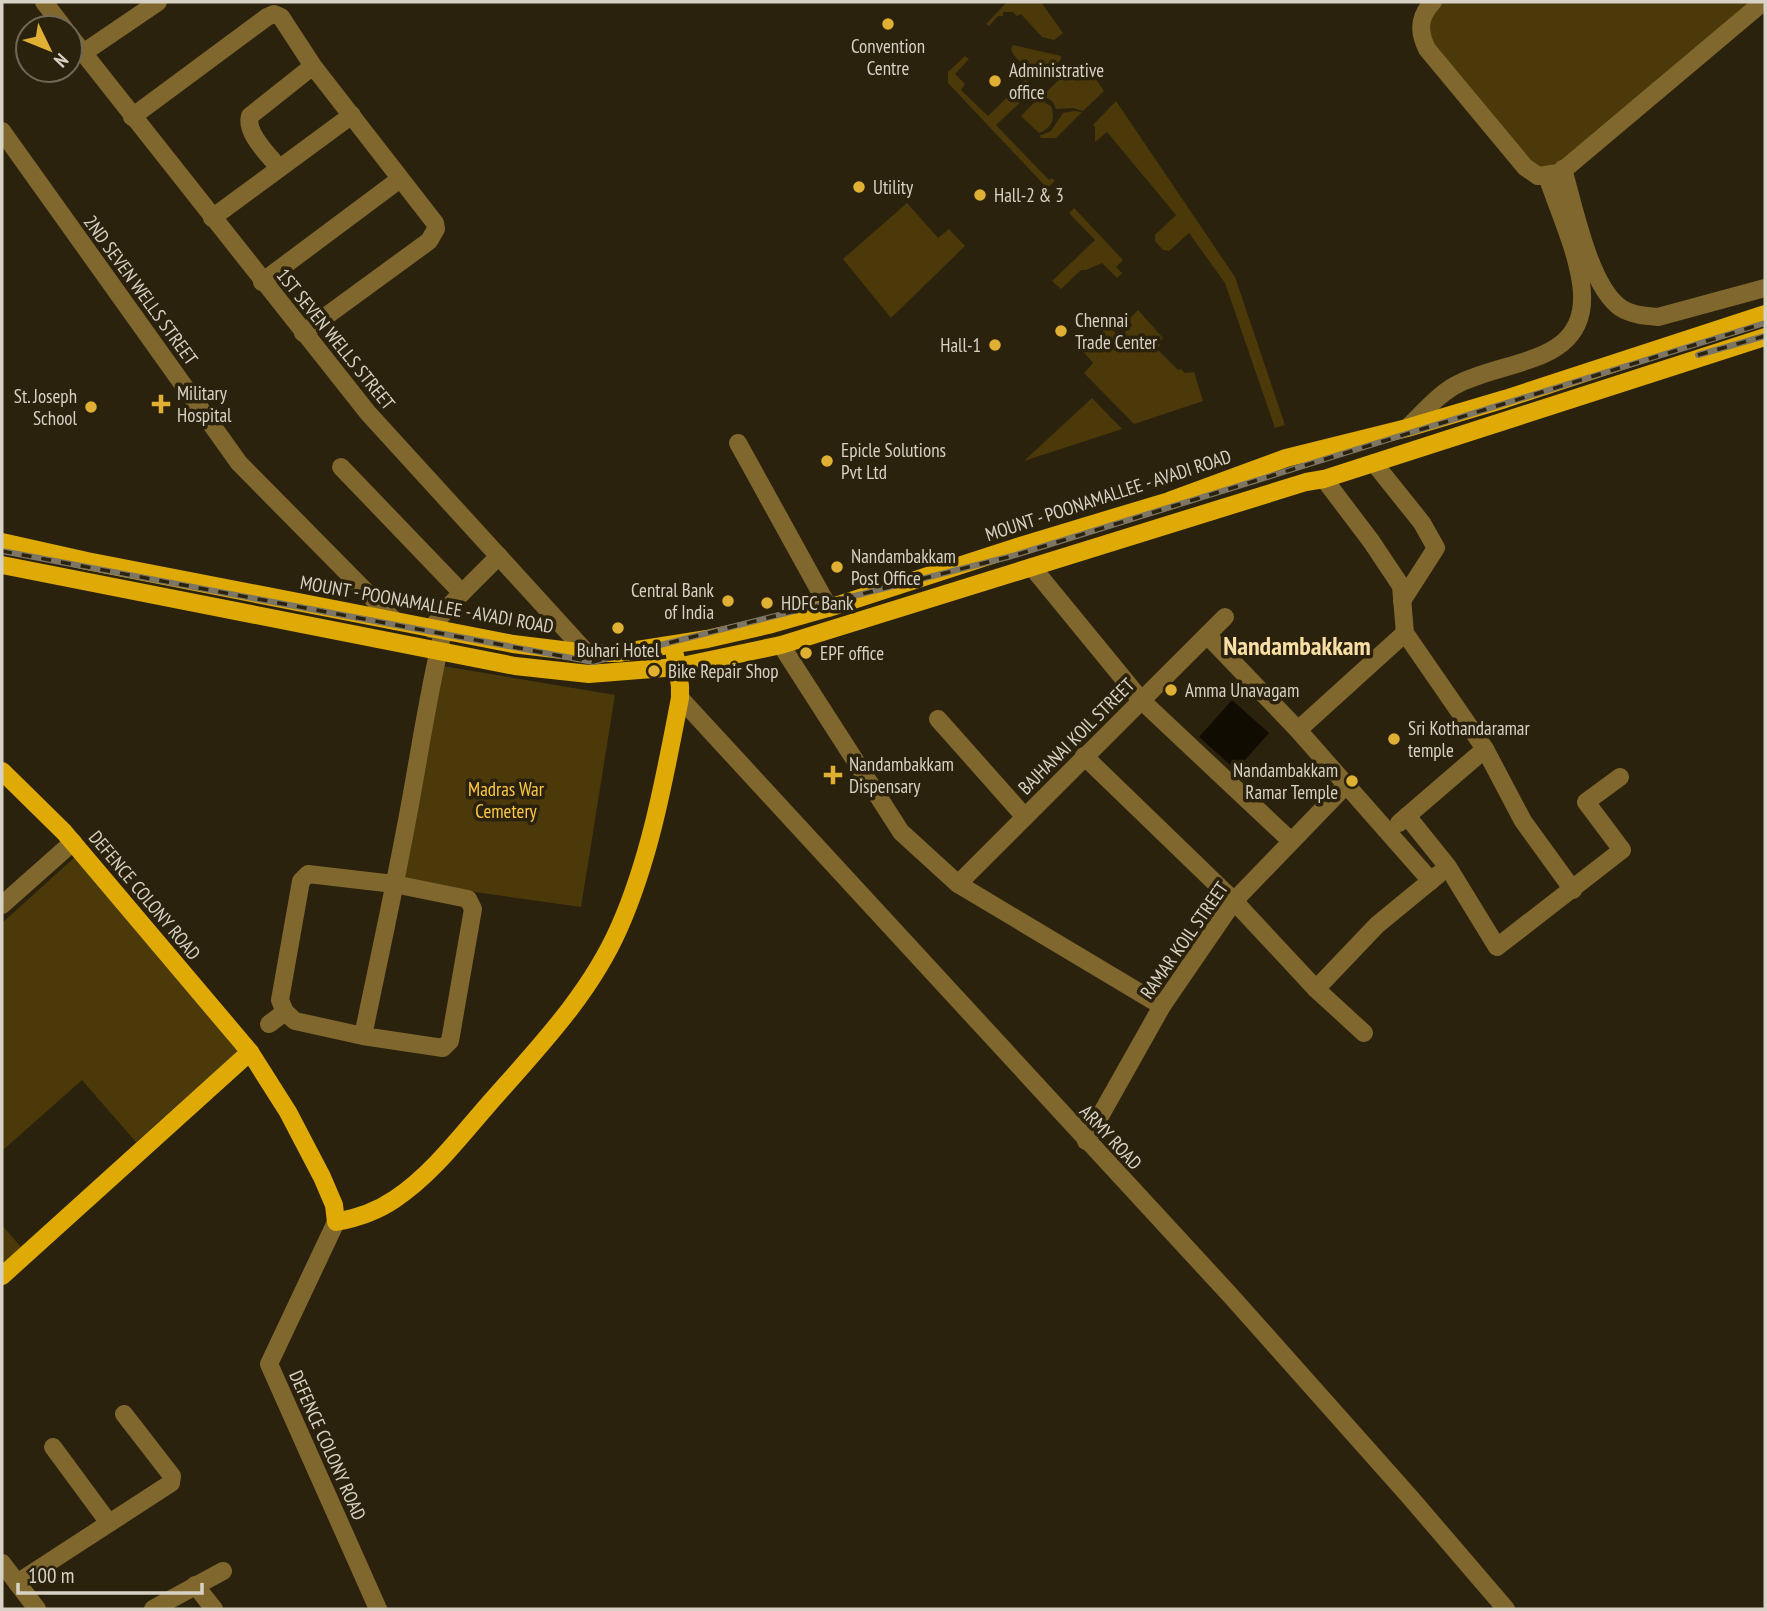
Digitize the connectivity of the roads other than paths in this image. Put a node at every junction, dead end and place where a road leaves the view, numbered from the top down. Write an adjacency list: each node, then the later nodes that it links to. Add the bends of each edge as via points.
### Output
1 (159, 2): 4 (street)
2 (1433, 2): 11 (street, via 1421,22 1427,49 1525,167 1538,176)
3 (1763, 2): 11 (street)
4 (84, 52)
5 (84, 54): 8 (street, 1ST SEVEN WELLS STREET)
6 (313, 66): 7 (street); 8 (street, via 274,14); 10 (street, via 248,121)
7 (352, 116): 10 (street); 12 (street)
8 (132, 117): 13 (street, 1ST SEVEN WELLS STREET)
9 (2, 131): 36 (street, 2ND SEVEN WELLS STREET, via 239,463)
10 (279, 169): 13 (street)
11 (1555, 172): 15 (street, via 1598,282 1621,308 1658,317); 21 (street, via 1582,298 1569,338 1549,353 1460,383)
12 (400, 179): 14 (street); 17 (street, via 435,223 434,236)
13 (212, 218): 14 (street, 1ST SEVEN WELLS STREET)
14 (262, 282): 17 (street, 1ST SEVEN WELLS STREET)
15 (1765, 288)
16 (1765, 314): 19 (main road, MOUNT - POONAMALLEE - AVADI ROAD)
17 (303, 333): 27 (street, 1ST SEVEN WELLS STREET, via 368,413)
18 (1765, 337): 20 (main road)
19 (1505, 399): 20 (main road); 21 (main road, MOUNT - POONAMALLEE - AVADI ROAD)
20 (1510, 418): 23 (main road)
21 (1407, 428): 31 (main road, MOUNT - POONAMALLEE - AVADI ROAD, via 1286,458 1168,501)
22 (738, 443): 33 (street)
23 (1374, 463): 25 (main road); 32 (street, via 1436,548)
24 (341, 467): 30 (street)
25 (1324, 479): 29 (main road); 32 (street, via 1401,586)
26 (2, 542): 36 (main road, MOUNT - POONAMALLEE - AVADI ROAD)
27 (499, 556): 30 (street); 43 (street, 1ST SEVEN WELLS STREET)
28 (2, 565): 42 (main road)
29 (1032, 567): 34 (main road); 46 (street)
30 (462, 593): 37 (street)
31 (867, 595): 33 (main road, MOUNT - POONAMALLEE - AVADI ROAD); 34 (main road)
32 (1402, 601): 38 (street)
33 (829, 608): 40 (main road, MOUNT - POONAMALLEE - AVADI ROAD)
34 (874, 617): 41 (main road)
35 (1225, 617): 39 (street, BAJHANAI KOIL STREET)
36 (395, 621): 37 (main road, MOUNT - POONAMALLEE - AVADI ROAD)
37 (437, 630): 42 (street); 43 (main road, MOUNT - POONAMALLEE - AVADI ROAD)
38 (1405, 633): 48 (street); 49 (street)
39 (1207, 635): 46 (street, BAJHANAI KOIL STREET); 48 (street)
40 (673, 645): 43 (main road, MOUNT - POONAMALLEE - AVADI ROAD); 44 (main road)
41 (781, 645): 44 (main road); 62 (street, via 901,832)
42 (438, 651): 44 (main road, via 589,674); 61 (street)
43 (587, 653)
44 (677, 667): 45 (main road)
45 (680, 698): 73 (street, ARMY ROAD); 74 (main road, via 635,887 604,960 586,988 418,1182 372,1213)
46 (1141, 700): 50 (street, BAJHANAI KOIL STREET); 57 (street)
47 (938, 719): 55 (street)
48 (1298, 730): 53 (street)
49 (1485, 749): 54 (street); 63 (street, via 1523,821)
50 (1084, 756): 55 (street, BAJHANAI KOIL STREET); 64 (street)
51 (2, 771): 58 (main road, DEFENCE COLONY ROAD)
52 (1620, 777): 63 (street, via 1586,802 1622,850)
53 (1346, 785): 56 (street); 57 (street, RAMAR KOIL STREET)
54 (1408, 816): 56 (street); 59 (street)
55 (1025, 817): 62 (street, BAJHANAI KOIL STREET)
56 (1388, 832): 60 (street)
57 (1290, 841): 64 (street, RAMAR KOIL STREET)
58 (73, 842): 65 (street); 72 (main road, DEFENCE COLONY ROAD)
59 (1448, 867): 60 (street); 63 (street, via 1497,947)
60 (1431, 881): 66 (street, via 1377,925)
61 (394, 884): 68 (street, via 309,874 302,880 280,1000); 71 (street); 71 (street, via 468,899 473,909 450,1041 443,1048)
62 (958, 884): 67 (street)
63 (1573, 890)
64 (1234, 901): 66 (street); 67 (street, RAMAR KOIL STREET)
65 (2, 905)
66 (1317, 989): 70 (street)
67 (1162, 1006): 73 (street, RAMAR KOIL STREET)
68 (285, 1012): 69 (street); 71 (street, via 295,1021)
69 (269, 1024)
70 (1364, 1033)
71 (363, 1036)
72 (250, 1052): 74 (main road, DEFENCE COLONY ROAD, via 322,1177); 75 (main road)
73 (1086, 1141): 87 (street, ARMY ROAD, via 1231,1296)
74 (336, 1222): 86 (street, DEFENCE COLONY ROAD, via 269,1364)
75 (2, 1276)
76 (124, 1413): 78 (street, via 172,1476 171,1483)
77 (53, 1447): 78 (street)
78 (110, 1523): 81 (street)
79 (2, 1563): 81 (street)
80 (223, 1571): 82 (street)
81 (17, 1583): 83 (street)
82 (195, 1585): 84 (street); 85 (street)
83 (37, 1609)
84 (153, 1609)
85 (214, 1609)
86 (378, 1609)
87 (1506, 1609)

